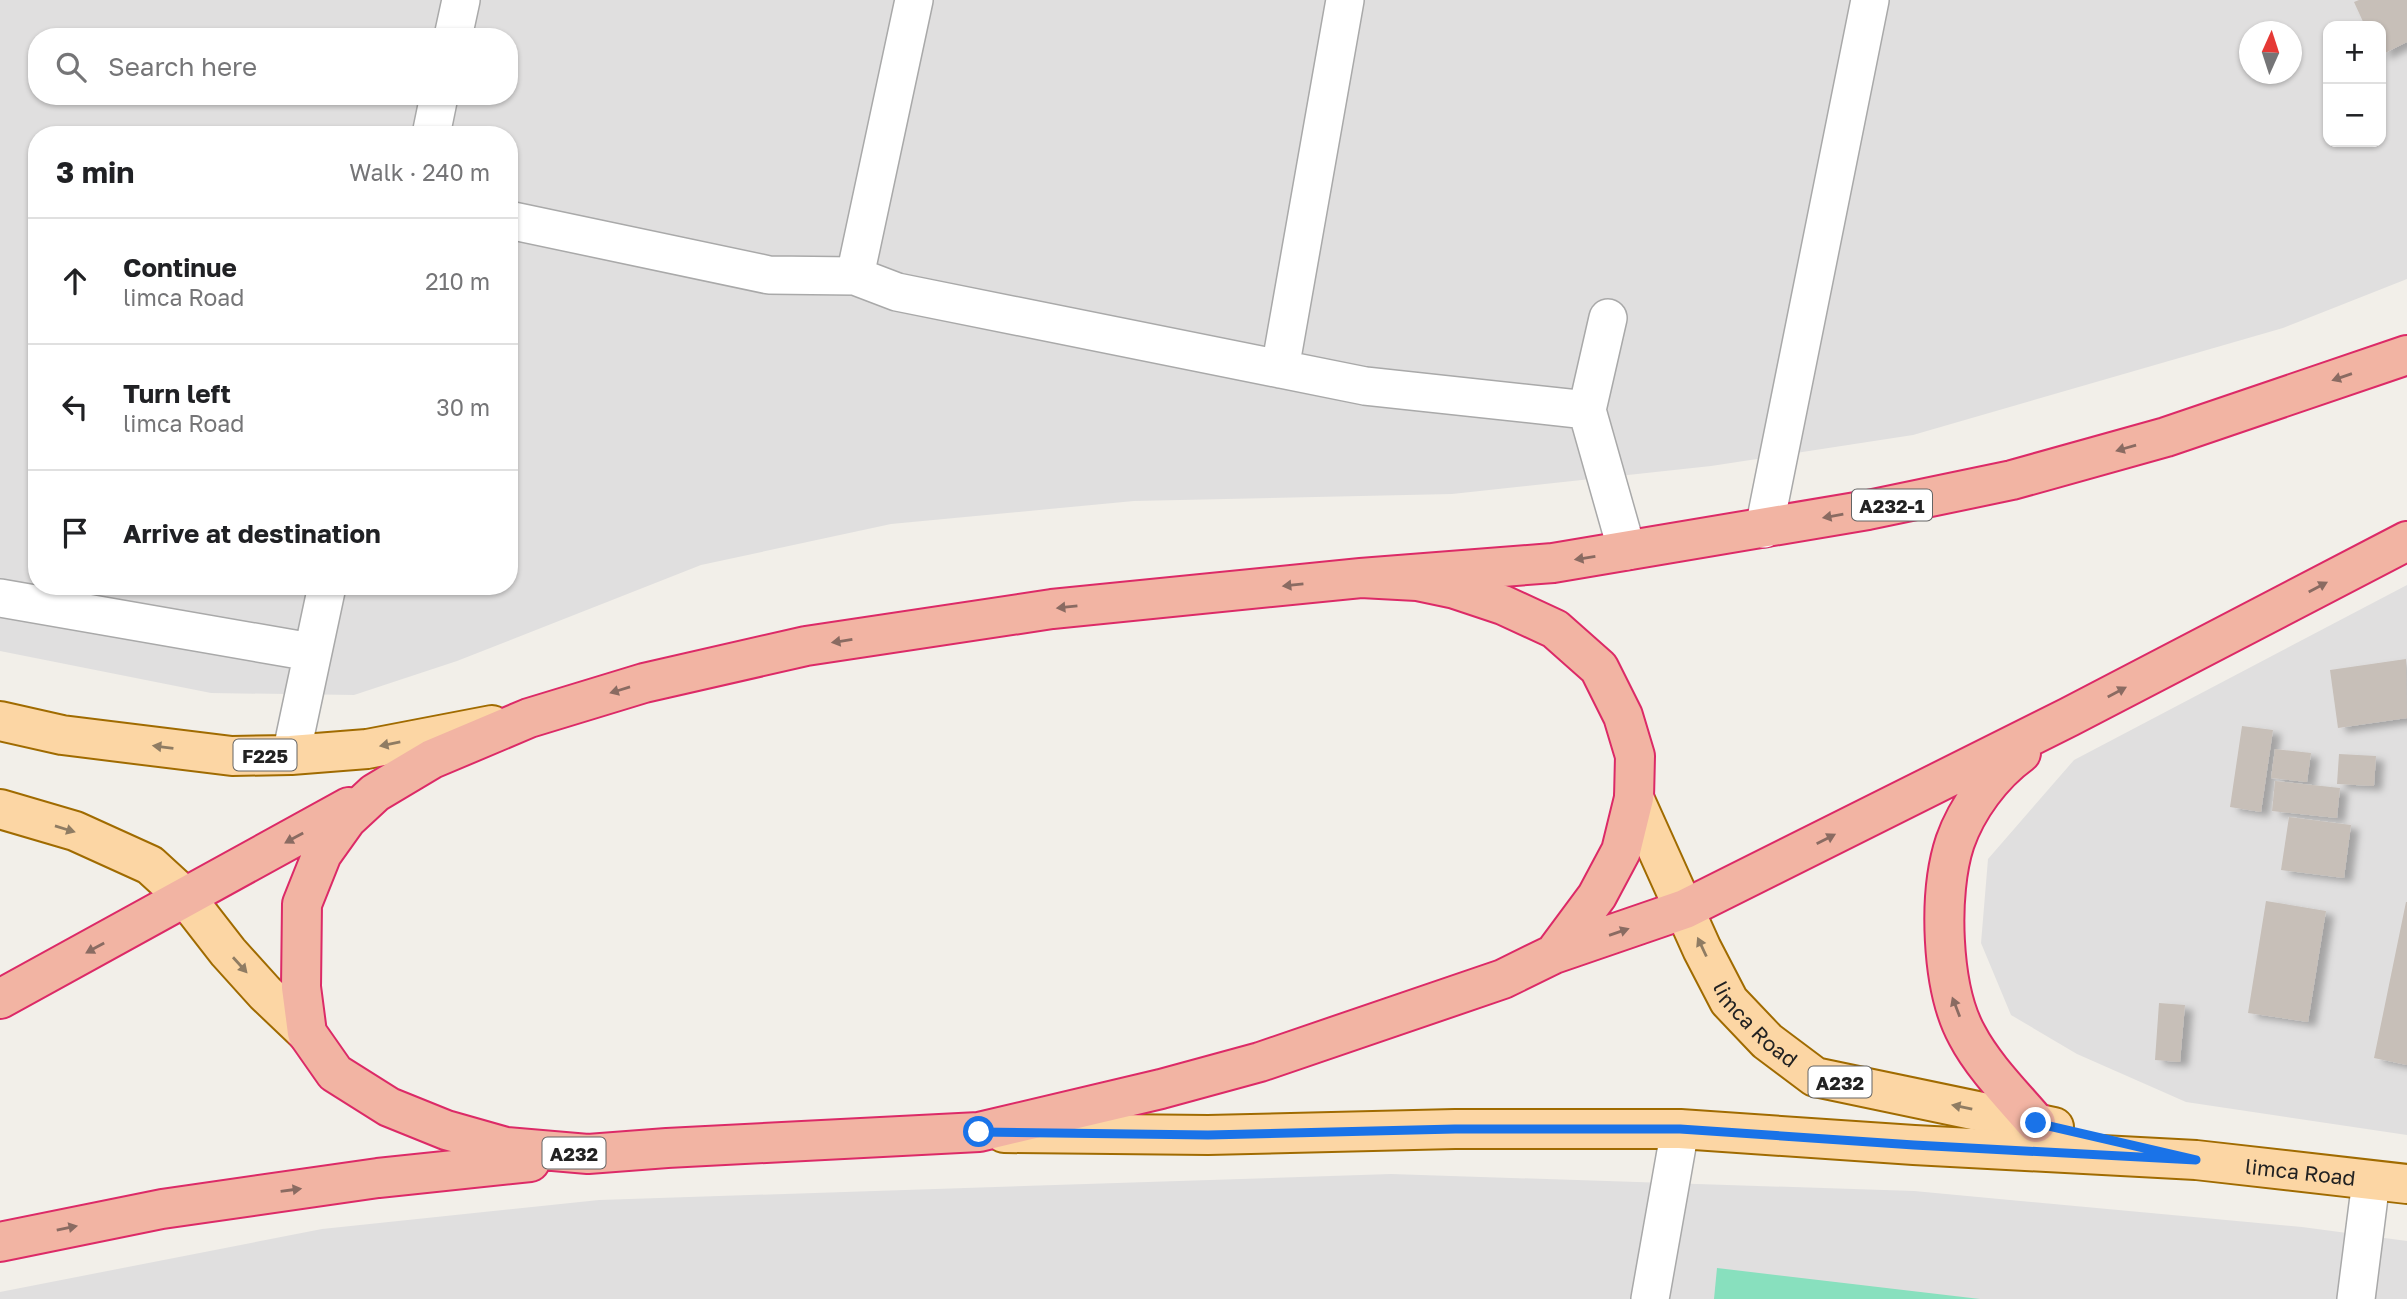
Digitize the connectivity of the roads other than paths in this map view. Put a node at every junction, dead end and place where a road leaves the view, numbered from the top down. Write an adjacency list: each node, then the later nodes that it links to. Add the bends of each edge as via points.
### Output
1 (461, 0): 5 (street)
2 (914, 0): 9 (street)
3 (1345, 0): 12 (street)
4 (1870, 0): 14 (street)
5 (455, 28)
6 (437, 105): 7 (street)
7 (432, 126)
8 (518, 222): 9 (street, via 769,275)
9 (855, 276): 12 (street, via 897,292)
10 (1608, 318): 13 (street)
11 (2407, 355): 14 (highway, A232-1, one-way to 14, via 2166,437 2012,480)
12 (1280, 369): 13 (street, via 1365,386)
13 (1587, 410): 16 (street)
14 (1764, 529): 16 (highway, A232-1)
15 (2407, 541): 21 (highway, one-way to 15)
16 (1627, 551): 17 (highway, A232-1, one-way to 17, via 1553,564)
17 (1361, 578): 22 (highway, A232, one-way to 22, via 1052,609 806,646 644,683); 26 (highway, A232, via 1417,581 1455,589 1555,629 1600,668 1623,716 1634,756)
18 (325, 595): 20 (street)
19 (0, 598): 20 (street)
20 (311, 652): 24 (street)
21 (2069, 717): 29 (highway, one-way to 21); 33 (highway, one-way to 21, via 1967,1035 1951,992 1945,895 1955,842 1974,804 2003,766)
22 (529, 718): 24 (main road, F225, one-way to 24, via 367,749); 25 (highway, A232, via 432,759)
23 (0, 721): 24 (main road, F225, one-way to 23, via 232,756 62,735)
24 (290, 755)
25 (375, 793): 28 (highway, A232, one-way to 28); 32 (highway, A232, via 347,819 322,854 302,904 301,987)
26 (1634, 798): 29 (main road, limca Road / A232); 30 (highway, A232, via 1621,851 1597,896)
27 (0, 809): 28 (main road, one-way to 28, via 116,848 150,865)
28 (186, 898): 31 (highway, A232, one-way to 31); 32 (main road, one-way to 32, via 265,993)
29 (1685, 909): 30 (highway, one-way to 29); 33 (main road, limca Road / A232, one-way to 29, via 1815,1077 1767,1041 1729,1001)
30 (1555, 954): 35 (highway, A232, via 1503,979 1260,1062)
31 (0, 999)
32 (307, 1033): 36 (highway, A232, via 335,1073 388,1107 446,1129 506,1147 588,1154)
33 (2036, 1123): 37 (main road, limca Road / A232)
34 (1680, 1129): 35 (main road, limca Road / A232, via 1208,1135); 37 (main road, limca Road / A232); 40 (street)
35 (979, 1132): 36 (highway, A232)
36 (667, 1148): 39 (highway, A232, one-way to 36, via 162,1209 378,1178)
37 (2196, 1160): 38 (main road, limca Road / A232)
38 (2389, 1182): 41 (street)
39 (0, 1242)
40 (1650, 1299)
41 (2356, 1299)

